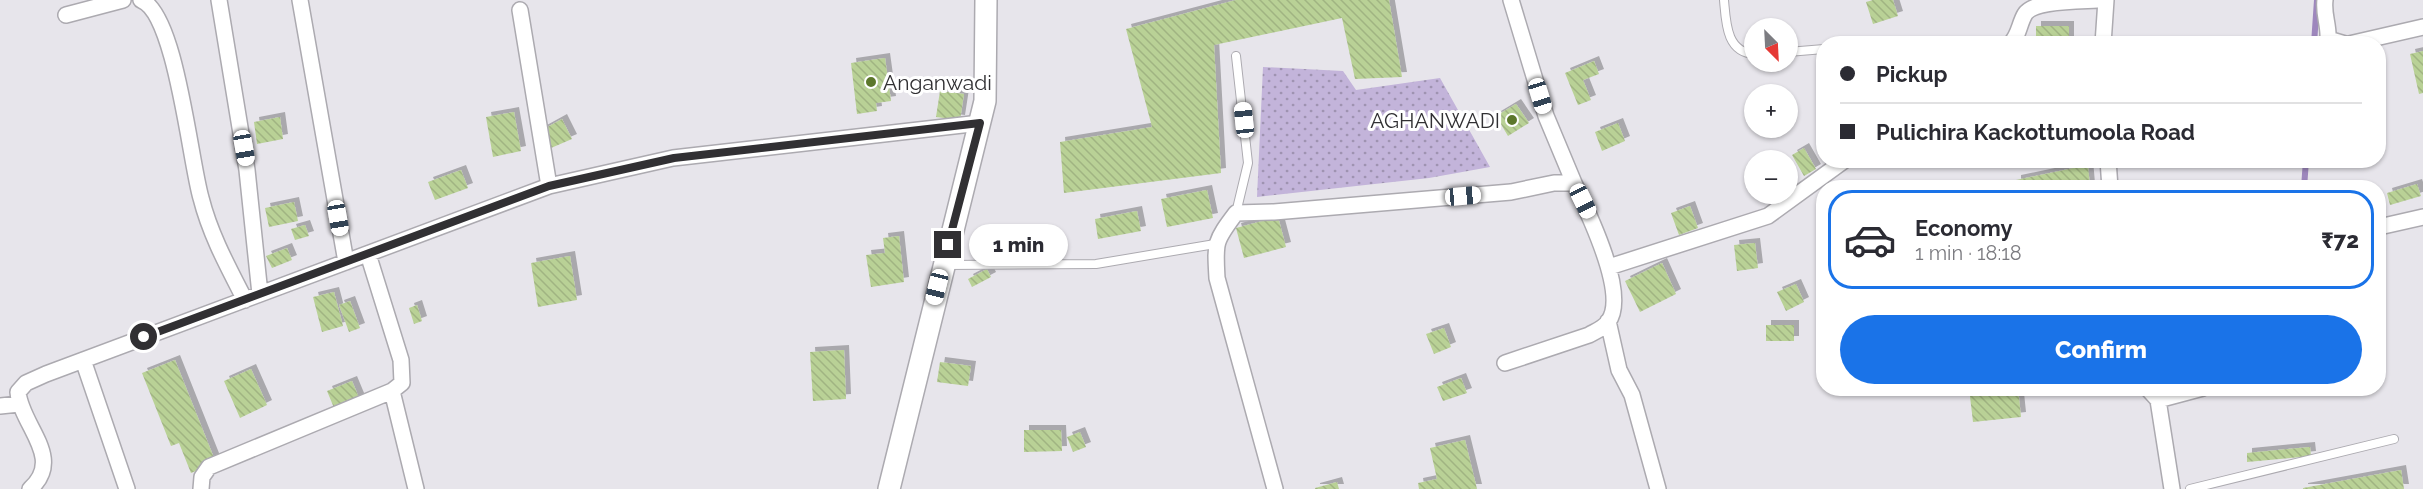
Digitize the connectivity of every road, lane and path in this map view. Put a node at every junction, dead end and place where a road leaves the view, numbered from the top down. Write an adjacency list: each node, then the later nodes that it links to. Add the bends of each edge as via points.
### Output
1 (123, 0): 12 (street)
2 (141, 0): 36 (street, via 148,3 161,22 185,107 201,200 224,259)
3 (219, 0): 36 (street, via 247,170)
4 (300, 0): 33 (street)
5 (986, 0): 22 (main road, via 985,101)
6 (1511, 0): 26 (street, via 1546,116)
7 (1724, 0): 20 (lane, via 1727,29 1733,44)
8 (2097, 0): 14 (street, via 2034,5 2025,12)
9 (2106, 0): 15 (street)
10 (2325, 0): 16 (street)
11 (520, 10): 27 (street)
12 (66, 15)
13 (2423, 27): 17 (street)
14 (2015, 36)
15 (2104, 36)
16 (2328, 36)
17 (2383, 36)
18 (1816, 50): 19 (lane)
19 (1798, 51)
20 (1744, 52)
21 (1236, 56): 28 (lane, via 1248,163)
22 (980, 123): 27 (street, via 674,158); 34 (main road)
23 (1834, 168): 24 (street)
24 (1818, 180)
25 (1816, 181): 35 (street, via 1768,216)
26 (1574, 183): 28 (street, via 1286,212); 35 (street)
27 (549, 186): 32 (street)
28 (1236, 213): 31 (street)
29 (2423, 217): 30 (street)
30 (2386, 225)
31 (1215, 244): 34 (lane, via 1096,264); 50 (street, via 1217,278)
32 (368, 254): 33 (street); 40 (street, via 404,372 402,383)
33 (346, 262): 36 (street)
34 (943, 265): 49 (main road)
35 (1609, 267): 37 (street, via 1614,293)
36 (252, 297): 38 (street)
37 (1608, 321): 39 (street, via 1589,335); 51 (street, via 1619,370 1632,395)
38 (83, 360): 42 (street, via 26,383 18,392); 46 (street)
39 (1506, 363)
40 (392, 391): 47 (street, via 209,467 202,477); 48 (street)
41 (2153, 396): 52 (street)
42 (19, 404): 43 (street); 45 (street, via 45,462 43,474)
43 (0, 406)
44 (2394, 439): 53 (lane)
45 (30, 489)
46 (127, 489)
47 (201, 489)
48 (416, 489)
49 (889, 489)
50 (1275, 489)
51 (1658, 489)
52 (2172, 489)
53 (2190, 489)

